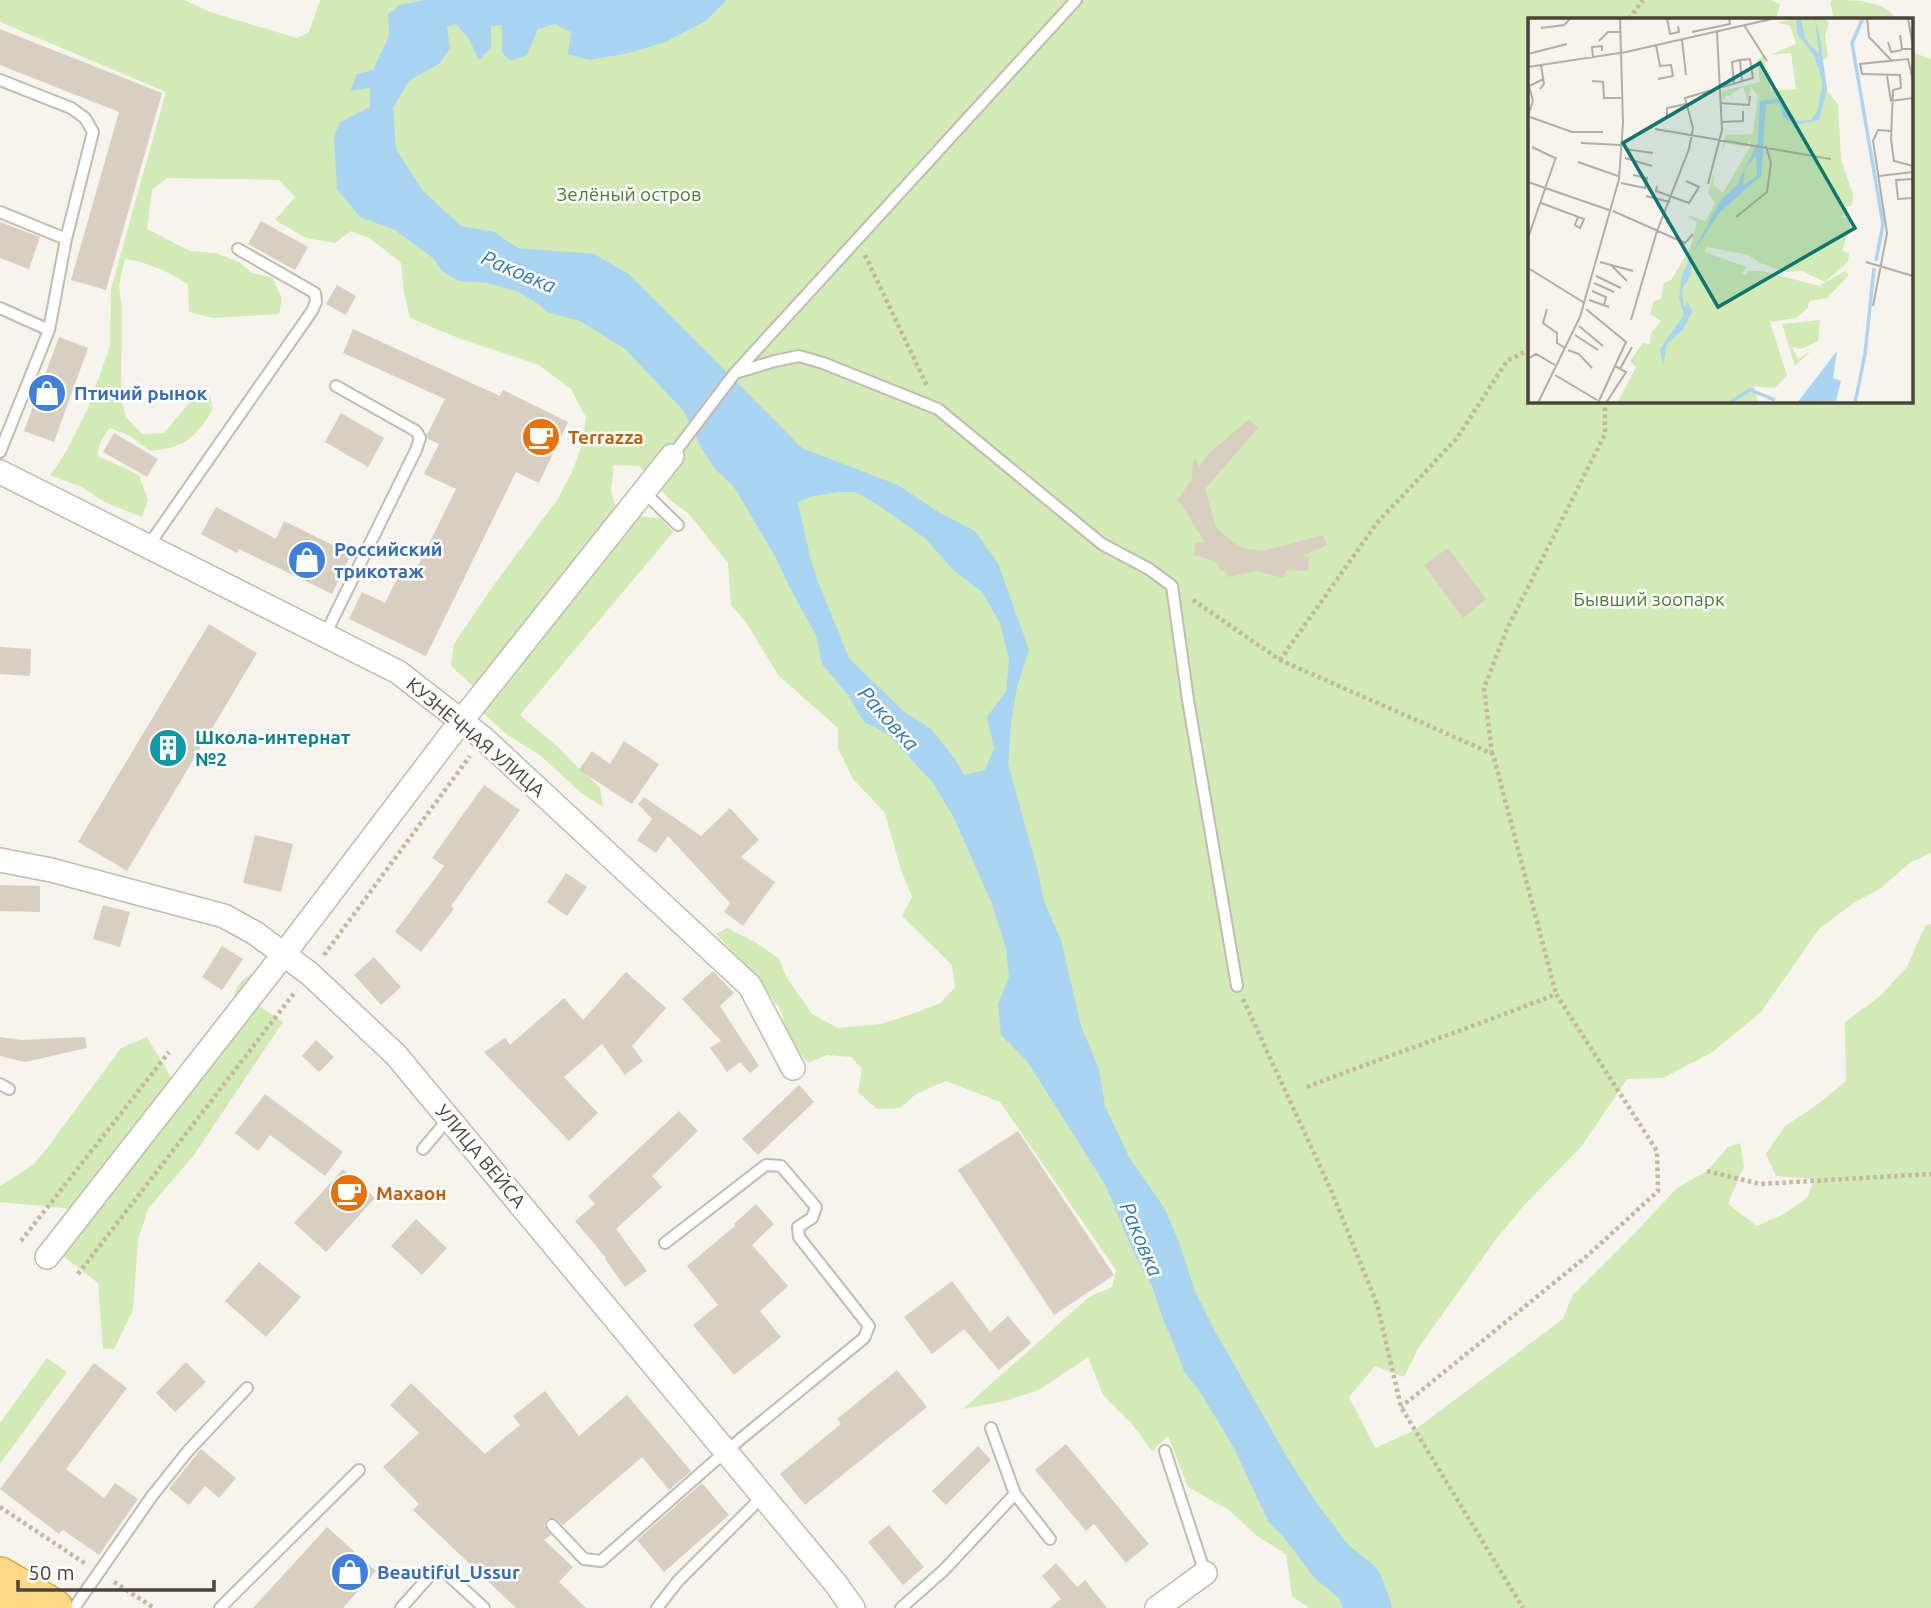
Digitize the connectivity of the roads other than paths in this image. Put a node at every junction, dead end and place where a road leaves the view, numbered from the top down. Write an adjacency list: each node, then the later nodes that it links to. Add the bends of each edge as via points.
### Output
1 (1076, 0): 8 (lane)
2 (0, 80): 4 (lane, via 71,108 85,118 93,132)
3 (0, 212): 4 (lane)
4 (66, 239): 7 (lane)
5 (238, 249): 15 (lane, via 315,293 316,302)
6 (0, 308): 7 (lane)
7 (49, 330): 10 (lane)
8 (734, 373): 11 (lane); 20 (lane, via 799,356 938,409 1102,544 1172,586)
9 (337, 386): 16 (lane, via 416,431 420,438)
10 (0, 452)
11 (672, 456): 13 (street)
12 (0, 472): 15 (street, КУЗНЕЧНАЯ УЛИЦА)
13 (643, 491): 14 (lane); 17 (street)
14 (678, 525)
15 (148, 546): 16 (street, КУЗНЕЧНАЯ УЛИЦА)
16 (325, 635): 17 (street, КУЗНЕЧНАЯ УЛИЦА, via 398,672)
17 (462, 720): 19 (street); 21 (street, КУЗНЕЧНАЯ УЛИЦА, via 750,986)
18 (0, 860): 19 (street, УЛИЦА ВЕЙСА, via 224,916)
19 (284, 954): 22 (street, УЛИЦА ВЕЙСА, via 396,1055); 25 (street)
20 (1237, 986)
21 (793, 1068)
22 (449, 1118): 23 (lane); 28 (street, УЛИЦА ВЕЙСА)
23 (423, 1149)
24 (665, 1243): 28 (lane, via 766,1165 781,1166 816,1207 812,1218 797,1227 799,1237 869,1326 864,1338)
25 (47, 1256)
26 (247, 1388): 38 (lane, via 152,1496)
27 (991, 1428): 31 (lane)
28 (726, 1451): 32 (street, УЛИЦА ВЕЙСА); 33 (lane, via 601,1561 584,1559)
29 (1165, 1451): 35 (lane)
30 (359, 1469): 39 (lane)
31 (1014, 1494): 34 (lane); 44 (lane, via 944,1570)
32 (763, 1496): 42 (lane); 43 (street, УЛИЦА ВЕЙСА)
33 (552, 1525)
34 (1050, 1539)
35 (1205, 1573): 45 (street)
36 (0, 1576): 37 (highway)
37 (54, 1608)
38 (74, 1608)
39 (220, 1608)
40 (401, 1608): 41 (lane, via 433,1571 444,1571)
41 (484, 1608)
42 (657, 1608)
43 (853, 1608)
44 (901, 1608)
45 (1157, 1608)

